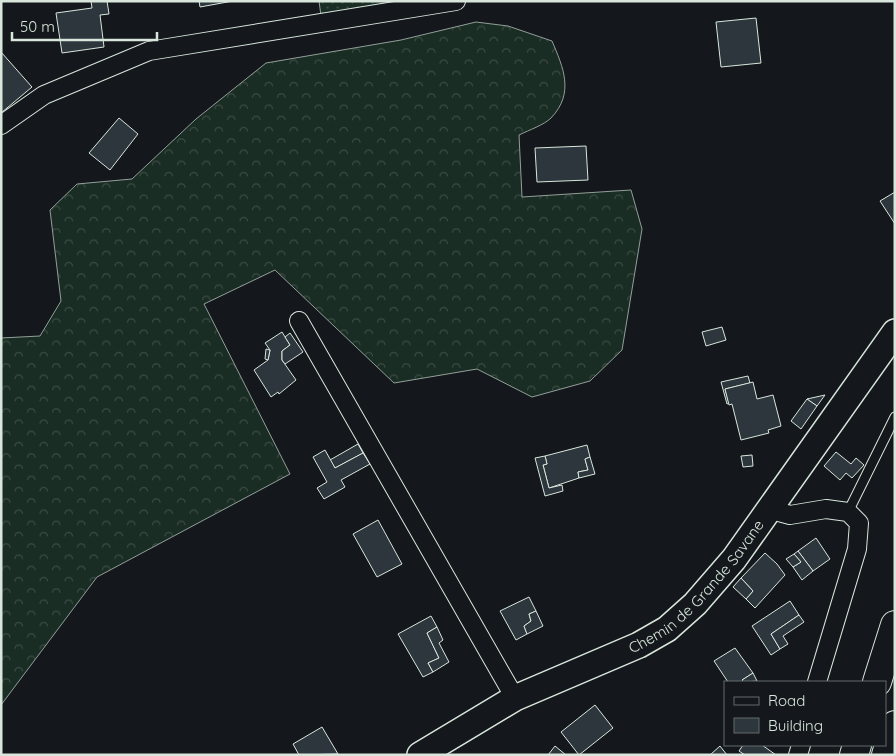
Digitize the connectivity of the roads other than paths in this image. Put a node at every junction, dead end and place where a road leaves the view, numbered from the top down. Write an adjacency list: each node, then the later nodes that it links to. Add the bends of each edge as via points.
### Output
1 (456, 1): 2 (street, via 148,50 44,95)
2 (1, 125)
3 (299, 321): 11 (street)
4 (895, 332): 6 (street, Chemin de Grande Savane)
5 (895, 417): 7 (lane)
6 (768, 508): 7 (street, via 790,515 826,509); 11 (street, Chemin de Grande Savane, via 734,559 695,604 667,629 639,645)
7 (848, 512): 9 (street, via 860,523 860,536)
8 (895, 625): 10 (highway)
9 (817, 681)
10 (877, 681)
11 (515, 698): 13 (street, Chemin de Grande Savane)
12 (895, 725): 14 (highway)
13 (420, 755)
14 (886, 755)

